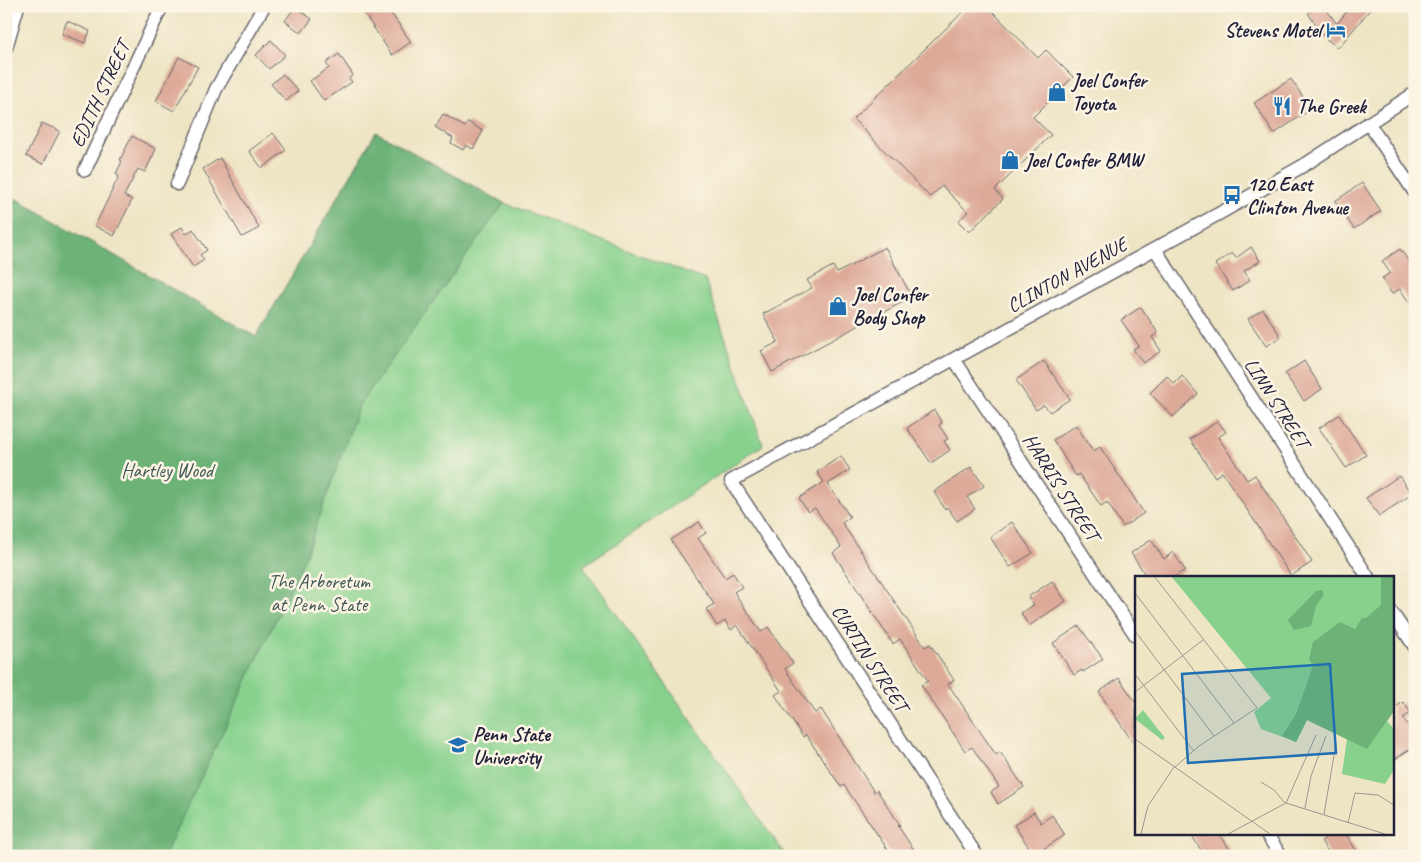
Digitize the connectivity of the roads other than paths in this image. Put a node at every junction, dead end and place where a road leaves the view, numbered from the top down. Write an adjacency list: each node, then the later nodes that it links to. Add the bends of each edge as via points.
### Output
1 (18, 6): 4 (street)
2 (162, 6): 7 (street, EDITH STREET)
3 (264, 6): 8 (street, via 216,89)
4 (6, 48)
5 (1415, 93): 6 (street, CLINTON AVENUE)
6 (1369, 124): 9 (street); 10 (street, CLINTON AVENUE)
7 (85, 170)
8 (177, 184)
9 (1415, 193)
10 (1155, 249): 11 (street, CLINTON AVENUE); 13 (street, LINN STREET)
11 (954, 359): 12 (street, CLINTON AVENUE); 15 (street, HARRIS STREET)
12 (731, 481): 18 (street, CURTIN STREET)
13 (1367, 576)
14 (1394, 616): 16 (street)
15 (1135, 634)
16 (1415, 648)
17 (1267, 834): 19 (street)
18 (977, 856)
19 (1281, 856)

